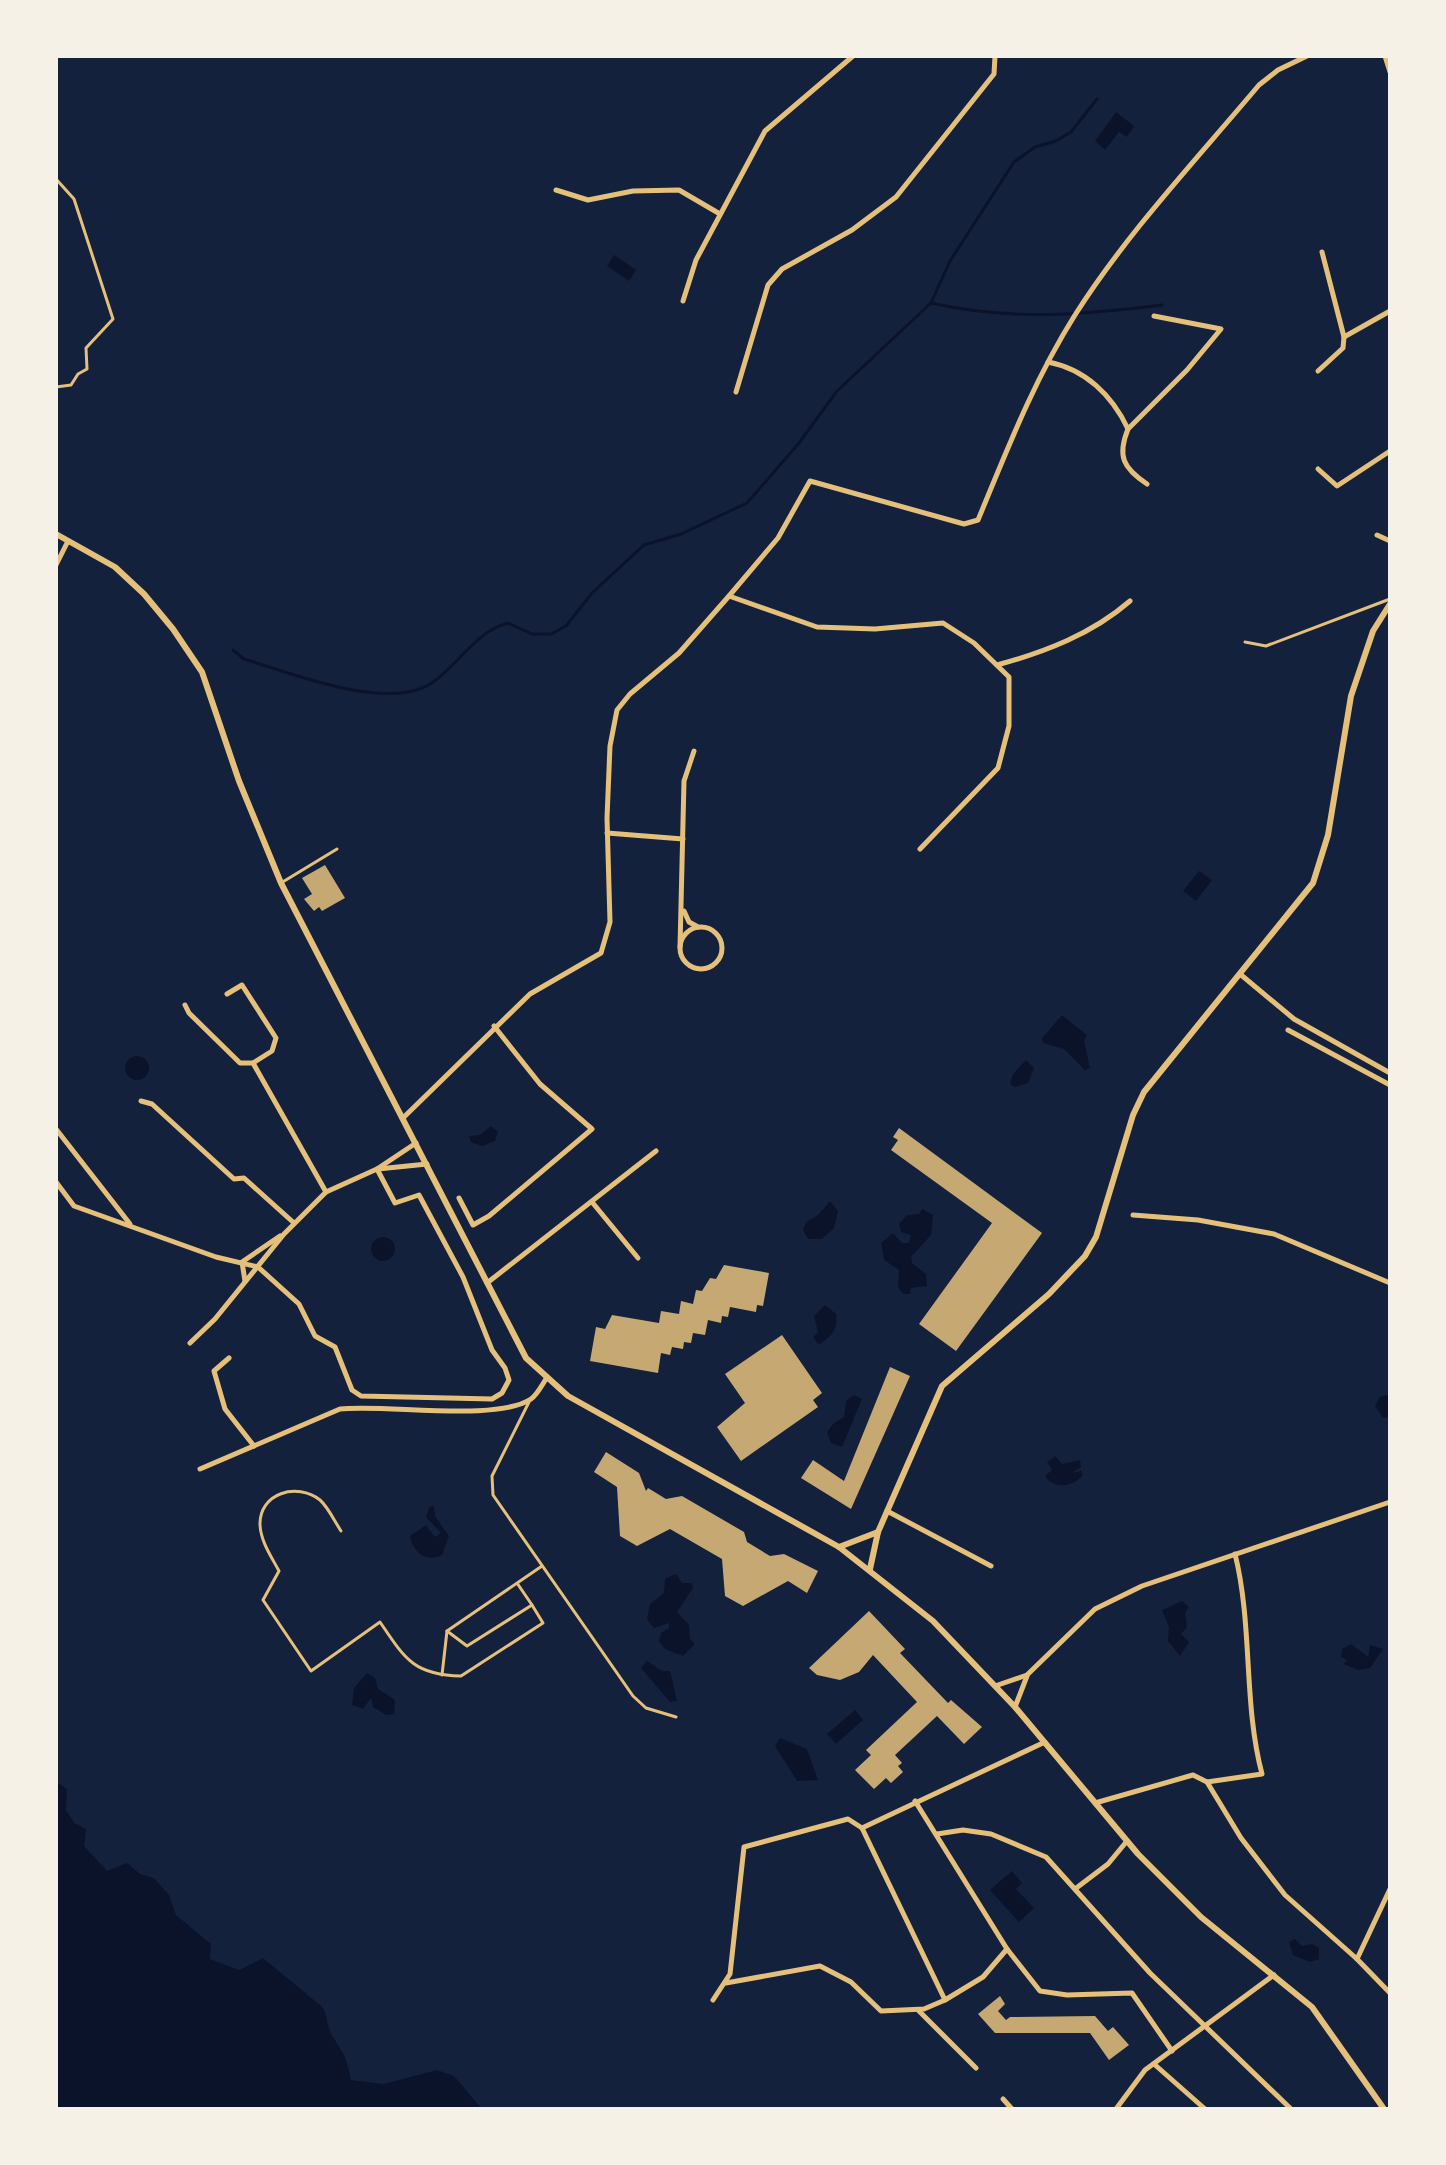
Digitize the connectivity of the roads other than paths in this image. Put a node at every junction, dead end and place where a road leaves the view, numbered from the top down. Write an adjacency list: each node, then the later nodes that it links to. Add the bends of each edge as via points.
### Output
1 (853, 56): 8 (street, via 765,131)
2 (995, 56): 17 (street, via 994,74 896,197 852,230 782,269 768,285)
3 (1307, 56): 14 (street, via 1259,85 1128,242)
4 (1385, 56): 5 (street)
5 (1390, 72)
6 (56, 179): 16 (lane, via 74,199 113,319 86,348 87,369 71,385)
7 (556, 190): 8 (street, via 588,200 633,191 679,190)
8 (720, 214): 10 (street, via 696,260)
9 (1322, 252): 13 (street)
10 (683, 301)
11 (1390, 311): 13 (street)
12 (1154, 316): 18 (street, via 1221,329)
13 (1344, 337): 15 (street, via 1343,348)
14 (1048, 362): 18 (street, via 1079,371 1120,412); 27 (street, via 978,520 964,524 810,481 778,538)
15 (1318, 371)
16 (56, 387)
17 (736, 392)
18 (1128, 429): 21 (street, via 1120,448 1125,464)
19 (1390, 451): 20 (street, via 1337,486)
20 (1318, 469)
21 (1147, 484)
22 (56, 534): 24 (street)
23 (1377, 535): 25 (street)
24 (68, 541): 26 (street); 37 (street, via 115,567 165,618 202,672)
25 (1390, 541)
26 (56, 565)
27 (729, 596): 31 (street, via 817,627 943,623); 33 (street, via 679,653 617,710 610,746)
28 (1130, 601): 31 (street, via 1108,620 1067,640)
29 (1390, 602): 30 (lane, via 1266,646); 41 (street, via 1351,696 1317,872 1297,907)
30 (1245, 642)
31 (996, 665): 36 (street, via 1009,677 1009,726 998,768)
32 (694, 751): 34 (street, via 684,781)
33 (607, 833): 34 (street); 44 (street, via 610,922 601,953 530,994)
34 (683, 839): 38 (street)
35 (337, 849): 37 (lane)
36 (920, 849)
37 (281, 883): 50 (street)
38 (683, 911): 39 (street); 40 (street)
39 (699, 927): 40 (street, via 686,934); 40 (street, via 719,937 717,961 705,969 694,968 683,959)
40 (680, 947)
41 (1240, 974): 47 (street, via 1294,1019); 77 (street, via 1144,1092 1085,1256 1061,1284 942,1386)
42 (227, 994): 46 (street, via 242,985 276,1038 272,1051)
43 (185, 1005): 46 (street, via 240,1063)
44 (494, 1026): 50 (street); 58 (street, via 540,1084 592,1129 473,1225)
45 (1288, 1030): 48 (street)
46 (253, 1063): 57 (street)
47 (1390, 1073)
48 (1390, 1085)
49 (141, 1101): 61 (street, via 152,1104 234,1179 244,1178)
50 (403, 1118): 52 (street)
51 (56, 1129): 62 (street)
52 (416, 1143): 54 (street); 55 (street)
53 (656, 1151): 59 (street)
54 (427, 1164): 55 (street); 68 (street)
55 (377, 1169): 57 (street); 66 (street, via 395,1203 419,1195 505,1368 509,1380 502,1393 478,1401 361,1396 352,1390 335,1347 315,1336 299,1304)
56 (56, 1182): 62 (street, via 74,1206)
57 (326, 1192): 61 (street)
58 (459, 1198)
59 (592, 1202): 64 (street); 68 (street)
60 (1133, 1215): 69 (street, via 1274,1234)
61 (294, 1223): 63 (street)
62 (131, 1224): 65 (street)
63 (284, 1234): 65 (street); 66 (street)
64 (638, 1258)
65 (242, 1262): 66 (street); 67 (street)
66 (258, 1267): 67 (street)
67 (245, 1281): 70 (street)
68 (487, 1283): 72 (street, via 526,1358)
69 (1390, 1283)
70 (190, 1343)
71 (229, 1358): 74 (street, via 214,1371 225,1409)
72 (546, 1379): 73 (street); 80 (street, via 624,1429)
73 (531, 1399): 74 (street, via 499,1410 340,1409); 82 (lane, via 492,1476 493,1495)
74 (254, 1446): 75 (street)
75 (200, 1469)
76 (1390, 1502): 81 (street)
77 (887, 1511): 79 (street); 83 (street)
78 (341, 1531): 89 (lane, via 321,1501 302,1491 284,1491 268,1502 260,1521 262,1539 279,1571 263,1600 311,1671 380,1622 407,1661)
79 (878, 1532): 80 (street); 84 (street)
80 (839, 1547): 84 (street)
81 (1235, 1554): 88 (street, via 1142,1586 1095,1609); 94 (street, via 1243,1583 1253,1742 1262,1774)
82 (542, 1566): 85 (lane); 92 (lane, via 633,1696 646,1708)
83 (991, 1566)
84 (870, 1569): 90 (street, via 933,1621)
85 (517, 1583): 86 (lane); 87 (lane)
86 (532, 1605): 87 (lane, via 467,1646); 89 (lane, via 543,1623 461,1676)
87 (447, 1631): 89 (lane)
88 (1027, 1675): 90 (street); 91 (street)
89 (442, 1676)
90 (995, 1686): 91 (street)
91 (1015, 1707): 93 (street)
92 (676, 1717)
93 (1045, 1742): 95 (street); 96 (street)
94 (1207, 1782): 96 (street, via 1193,1775); 103 (street, via 1285,1895)
95 (915, 1801): 97 (street); 98 (street)
96 (1095, 1803): 99 (street)
97 (862, 1828): 105 (street, via 848,1819 744,1847); 108 (street)
98 (937, 1834): 100 (street, via 963,1830 1019,1845 1046,1857); 102 (street)
99 (1127, 1841): 100 (street, via 1108,1864); 104 (street, via 1201,1917)
100 (1075, 1889): 110 (street)
101 (1390, 1889): 103 (street)
102 (1007, 1949): 108 (street, via 983,1977); 111 (street, via 1040,1991 1132,1993)
103 (1357, 1959): 106 (street)
104 (1274, 1974): 110 (street); 119 (street, via 1312,2007)
105 (725, 1983): 107 (street); 109 (street, via 820,1966 851,1982 881,2011)
106 (1390, 1993)
107 (713, 2000)
108 (945, 2000): 109 (street)
109 (918, 2009): 113 (street)
110 (1205, 2026): 111 (street); 118 (street)
111 (1172, 2051): 112 (street)
112 (1154, 2064): 116 (street); 117 (street)
113 (976, 2068)
114 (1003, 2099): 115 (street)
115 (1012, 2109)
116 (1116, 2109)
117 (1205, 2109)
118 (1291, 2109)
119 (1384, 2109)

